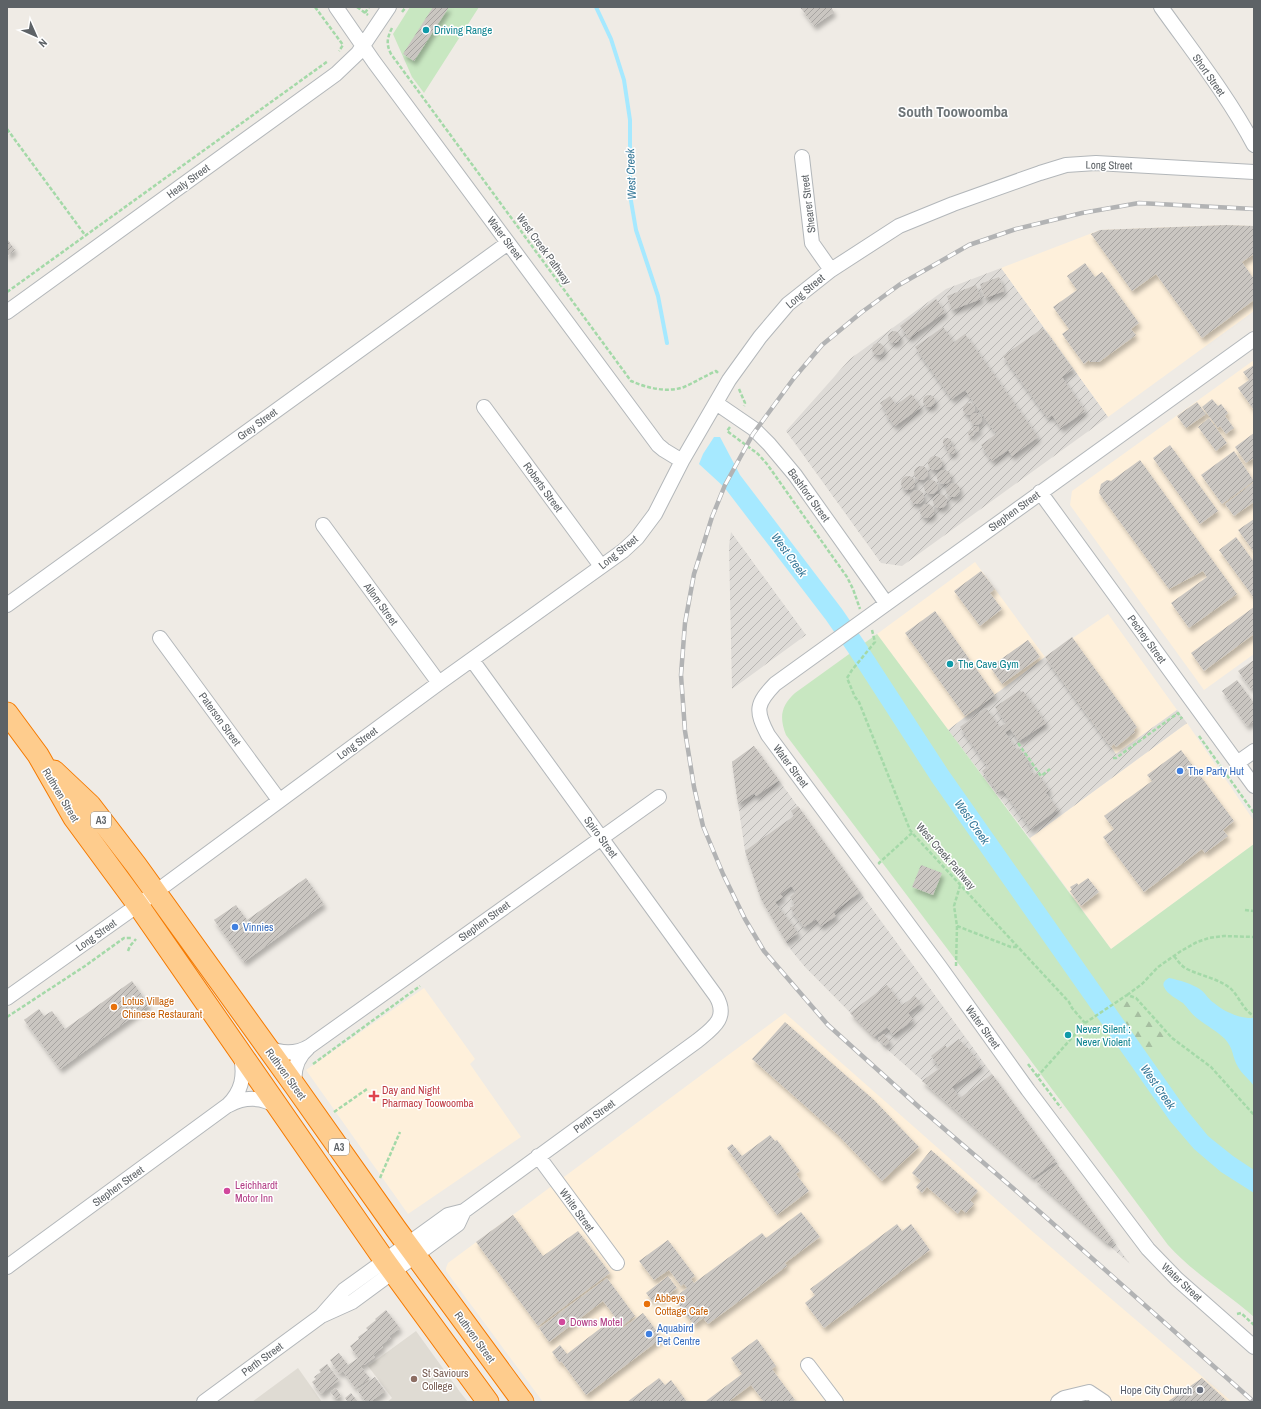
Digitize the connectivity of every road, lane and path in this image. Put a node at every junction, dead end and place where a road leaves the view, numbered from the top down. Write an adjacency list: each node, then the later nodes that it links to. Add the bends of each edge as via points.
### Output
1 (315, 7): 9 (path, via 343,45)
2 (336, 7): 8 (street, Water Street)
3 (357, 7): 4 (path, via 365,13)
4 (369, 7)
5 (389, 7): 8 (street, Healy Street)
6 (1161, 7): 11 (street, Short Street)
7 (389, 34): 22 (path, West Creek Pathway, via 387,44 391,54 631,381 651,388 676,388 684,387)
8 (363, 46): 17 (street, Water Street); 20 (street, Healy Street, via 336,74)
9 (338, 54)
10 (333, 57): 16 (path)
11 (1249, 123): 13 (street, Short Street)
12 (7, 129): 16 (path)
13 (1254, 145)
14 (802, 157): 18 (street, Shearer Street, via 812,243)
15 (1254, 172): 18 (street, Long Street, via 1096,163 1066,165 953,204 899,226)
16 (86, 235): 19 (path)
17 (508, 243): 28 (street, Water Street, via 658,445); 33 (street, Grey Street)
18 (831, 270): 24 (street, Long Street, via 788,304 760,336)
19 (7, 292)
20 (7, 312)
21 (1254, 339): 29 (street, Stephen Street)
22 (716, 371)
23 (737, 387): 26 (path, via 745,403)
24 (716, 403): 28 (street, Long Street); 32 (street, Bashford Street, via 754,429 769,444 795,475)
25 (484, 407): 31 (street, Roberts Street)
26 (743, 409)
27 (728, 431): 34 (path, via 758,454 770,469 847,577)
28 (682, 461): 31 (street, Long Street, via 655,514 637,538)
29 (1040, 492): 32 (street, Stephen Street); 47 (street, Pechey Street)
30 (323, 526): 38 (street, Allom Street)
31 (601, 566): 37 (street, Long Street)
32 (886, 603): 39 (street, Stephen Street)
33 (7, 605)
34 (859, 607)
35 (872, 630): 53 (path, West Creek Pathway, via 875,642 847,678)
36 (160, 638): 51 (street, Paterson Street)
37 (472, 660): 38 (street, Long Street); 54 (street, Spiro Street)
38 (439, 683): 51 (street, Long Street)
39 (775, 684): 94 (street, Water Street, via 765,694 759,708 761,722 768,735 1148,1249 1177,1279)
40 (1182, 719): 46 (path, via 1178,713)
41 (10, 724): 45 (highway, Ruthven Street / A3)
42 (1199, 736): 52 (path)
43 (1018, 743): 48 (path, via 1041,776)
44 (1254, 751): 47 (street)
45 (38, 755): 57 (highway, Ruthven Street / A3, via 90,805); 58 (highway, Ruthven Street / A3, via 74,818)
46 (1113, 758)
47 (1237, 763): 49 (street, Pechey Street)
48 (1050, 769)
49 (1254, 786)
50 (659, 797): 54 (street, Stephen Street)
51 (279, 800): 57 (street, Long Street)
52 (1254, 813)
53 (912, 833): 55 (path); 56 (path, West Creek Pathway)
54 (601, 838): 74 (street, Spiro Street, via 716,996); 76 (street, Stephen Street)
55 (879, 863)
56 (961, 886): 61 (path, via 954,906); 65 (path, West Creek Pathway)
57 (155, 892): 58 (street, Long Street); 77 (highway, Ruthven Street / A3)
58 (138, 905): 71 (street, Long Street); 78 (highway, Ruthven Street / A3)
59 (1246, 910): 60 (path)
60 (1254, 911)
61 (957, 926): 65 (path); 68 (path)
62 (1254, 937): 67 (path, via 1209,938)
63 (132, 938): 73 (path, via 124,938)
64 (136, 939): 66 (path)
65 (1017, 947): 75 (path, West Creek Pathway)
66 (128, 951)
67 (1174, 956): 70 (path); 72 (path, via 1186,968 1230,988)
68 (956, 967)
69 (420, 986): 79 (path)
70 (1127, 995): 75 (path); 85 (path, via 1136,998 1172,1038 1211,1067)
71 (7, 998)
72 (1254, 1016)
73 (7, 1017)
74 (720, 1018): 88 (street, Perth Street, via 714,1028 697,1041)
75 (1086, 1022): 80 (path)
76 (310, 1046): 77 (street, Stephen Street, via 289,1053); 81 (street, Stephen Street, via 296,1064)
77 (266, 1047): 81 (highway, Ruthven Street / A3)
78 (240, 1053): 83 (street, Stephen Street, via 244,1068 242,1084); 84 (highway, Ruthven Street / A3)
79 (312, 1064)
80 (1037, 1077)
81 (295, 1086): 90 (highway, Ruthven Street / A3)
82 (367, 1089): 86 (path)
83 (228, 1105): 84 (street, Stephen Street, via 252,1098 268,1102); 93 (street, Stephen Street)
84 (280, 1110): 92 (highway, Ruthven Street / A3)
85 (1254, 1114)
86 (330, 1115)
87 (400, 1132): 89 (path)
88 (538, 1156): 90 (street, Perth Street, via 464,1211 448,1215); 91 (street, White Street)
89 (379, 1180)
90 (412, 1250): 92 (street, Perth Street); 98 (highway, Ruthven Street / A3)
91 (617, 1263)
92 (389, 1266): 96 (street, Perth Street, via 352,1302 321,1316); 97 (highway, Ruthven Street / A3)
93 (7, 1267)
94 (1254, 1347)
95 (808, 1365): 99 (street)
96 (204, 1402)
97 (488, 1402)
98 (523, 1402)
99 (836, 1402)
100 (1058, 1402): 101 (street, via 1088,1392)
101 (1104, 1402)

